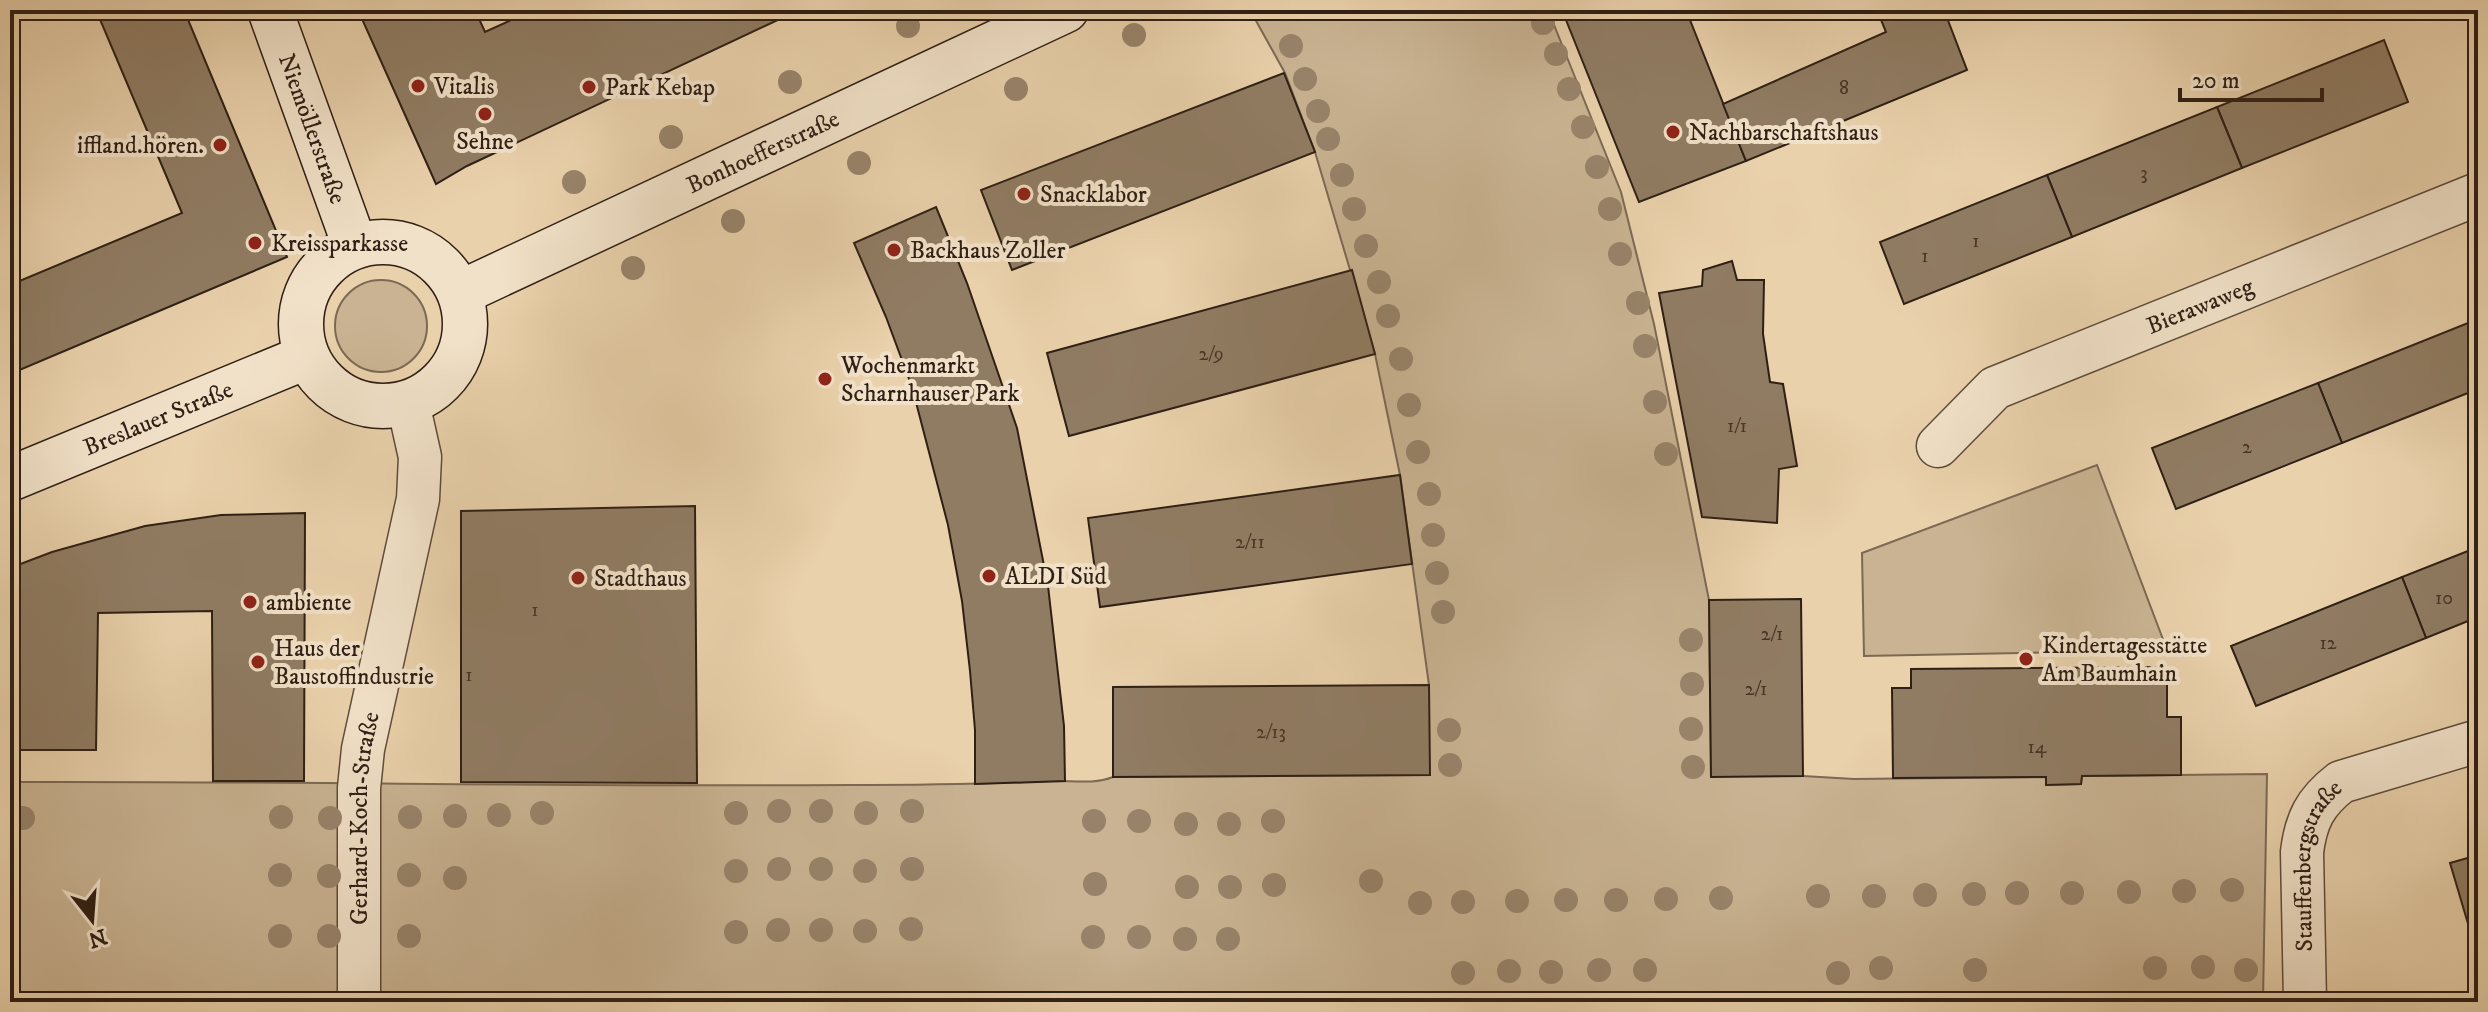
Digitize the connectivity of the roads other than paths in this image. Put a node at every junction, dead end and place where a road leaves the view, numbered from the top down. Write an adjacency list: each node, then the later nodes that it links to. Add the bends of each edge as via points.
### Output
1 (270, 10): 4 (main road, Niemöllerstraße)
2 (1066, 10): 5 (main road, Bonhoefferstraße)
3 (2478, 194): 8 (street, Bierawaweg, via 1995,388)
4 (355, 246): 5 (main road, via 405,244 447,271); 6 (main road, via 313,279 300,331)
5 (460, 293): 7 (main road, via 466,320 451,371 432,391)
6 (306, 357): 7 (main road, via 324,382 348,399 377,407); 9 (main road, Breslauer Straße)
7 (408, 403): 11 (street, Gerhard-Koch-Straße, via 421,473 363,749)
8 (1938, 446)
9 (10, 479)
10 (2478, 741): 12 (street, Stauffenbergstraße, via 2341,782 2312,811 2302,852)
11 (359, 1002)
12 (2305, 1002)

